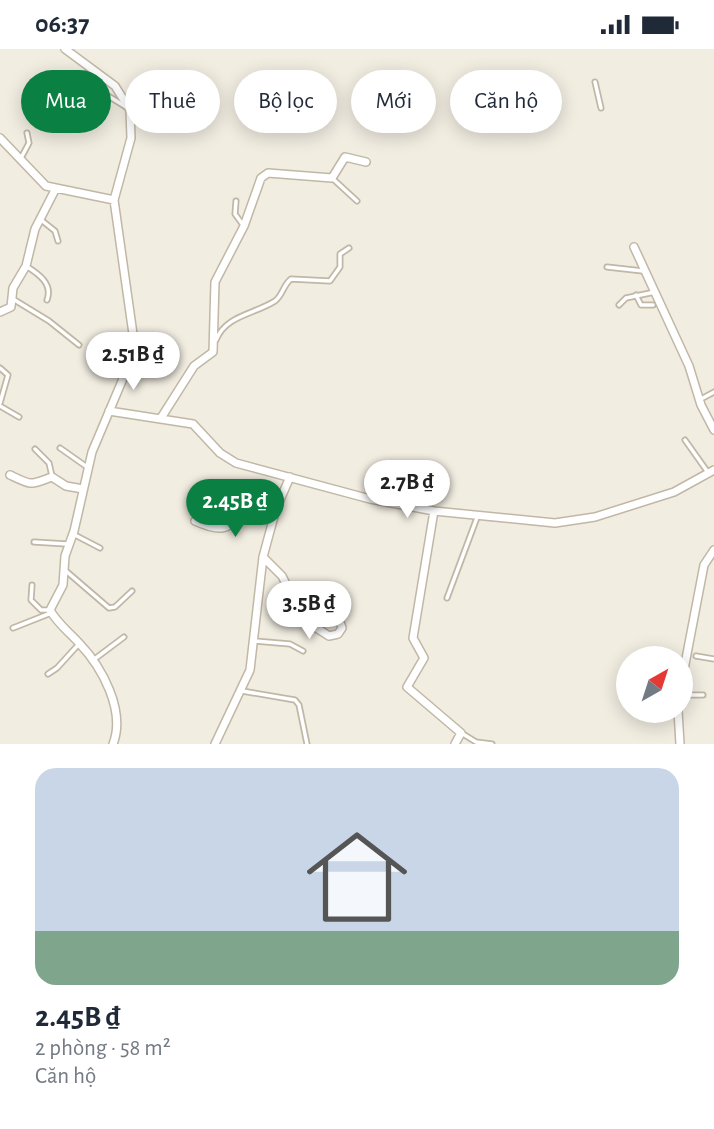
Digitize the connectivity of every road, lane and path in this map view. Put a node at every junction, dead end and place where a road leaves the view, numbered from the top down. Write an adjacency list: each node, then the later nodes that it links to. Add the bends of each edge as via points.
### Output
1 (65, 49): 3 (street, via 115,86)
2 (595, 82): 4 (lane)
3 (125, 102)
4 (601, 108)
5 (27, 133): 8 (lane, via 29,143)
6 (131, 133): 12 (street)
7 (0, 138): 8 (street)
8 (20, 158): 11 (street, via 38,180)
9 (366, 162): 10 (street, via 345,157)
10 (332, 178): 14 (lane); 16 (street, via 265,174)
11 (55, 190): 12 (street); 15 (street)
12 (114, 200): 36 (street, via 134,341)
13 (236, 201): 16 (lane, via 235,214)
14 (357, 201)
15 (40, 219): 17 (lane, via 55,231); 20 (street)
16 (244, 226): 31 (street, via 215,282)
17 (58, 241)
18 (349, 247): 31 (lane, via 340,254 340,267 330,281 287,282 280,297 223,327)
19 (634, 247): 22 (street)
20 (26, 266): 25 (street); 26 (lane, via 45,282)
21 (607, 267): 22 (lane)
22 (645, 271): 23 (street)
23 (654, 292): 24 (lane); 34 (street, via 690,366)
24 (636, 295): 27 (lane); 28 (lane, via 639,304)
25 (12, 298): 29 (street, via 8,310); 30 (lane)
26 (47, 300)
27 (619, 305)
28 (653, 305)
29 (0, 312)
30 (79, 345)
31 (213, 352): 38 (street, via 194,366)
32 (0, 368): 35 (lane, via 8,375)
33 (714, 392): 34 (lane)
34 (699, 400): 39 (street)
35 (0, 405): 37 (lane)
36 (109, 411): 38 (street); 43 (street)
37 (19, 418)
38 (161, 418): 47 (street, via 193,424 236,463)
39 (714, 431)
40 (685, 440): 44 (lane)
41 (60, 448): 43 (lane)
42 (35, 449): 46 (lane, via 49,463)
43 (88, 467): 48 (street)
44 (710, 471): 51 (street, via 674,492 575,521)
45 (10, 475): 46 (street, via 36,486)
46 (52, 477): 48 (street)
47 (290, 477): 49 (street); 50 (street)
48 (83, 489): 53 (street)
49 (276, 509): 52 (street, via 251,504 229,526 212,528); 58 (street)
50 (434, 511): 51 (street); 79 (street, via 413,638 424,659 407,687)
51 (478, 516): 62 (lane)
52 (195, 521)
53 (73, 534): 55 (street); 56 (lane)
54 (34, 542): 55 (lane)
55 (69, 545): 59 (street)
56 (100, 548)
57 (714, 550): 69 (street, via 704,565)
58 (262, 557): 63 (street, via 282,576 304,619 333,636 340,632 342,621); 67 (street)
59 (64, 570): 61 (lane, via 109,608); 64 (street, via 63,585)
60 (32, 585): 64 (lane, via 31,600)
61 (132, 591)
62 (447, 598)
63 (333, 603)
64 (50, 612): 65 (lane); 68 (street)
65 (13, 628)
66 (124, 637): 73 (lane)
67 (253, 640): 70 (lane, via 290,644); 75 (street, via 250,670)
68 (80, 643): 73 (street); 74 (lane)
69 (692, 646)
70 (303, 651)
71 (693, 655): 72 (lane)
72 (714, 659)
73 (92, 661): 80 (street, via 115,706)
74 (48, 674)
75 (240, 690): 81 (street); 82 (lane, via 295,700)
76 (693, 695): 77 (lane)
77 (703, 695)
78 (679, 723): 85 (street)
79 (461, 733): 83 (street); 84 (lane)
80 (113, 744)
81 (215, 744)
82 (307, 744)
83 (454, 744)
84 (492, 744)
85 (680, 744)

